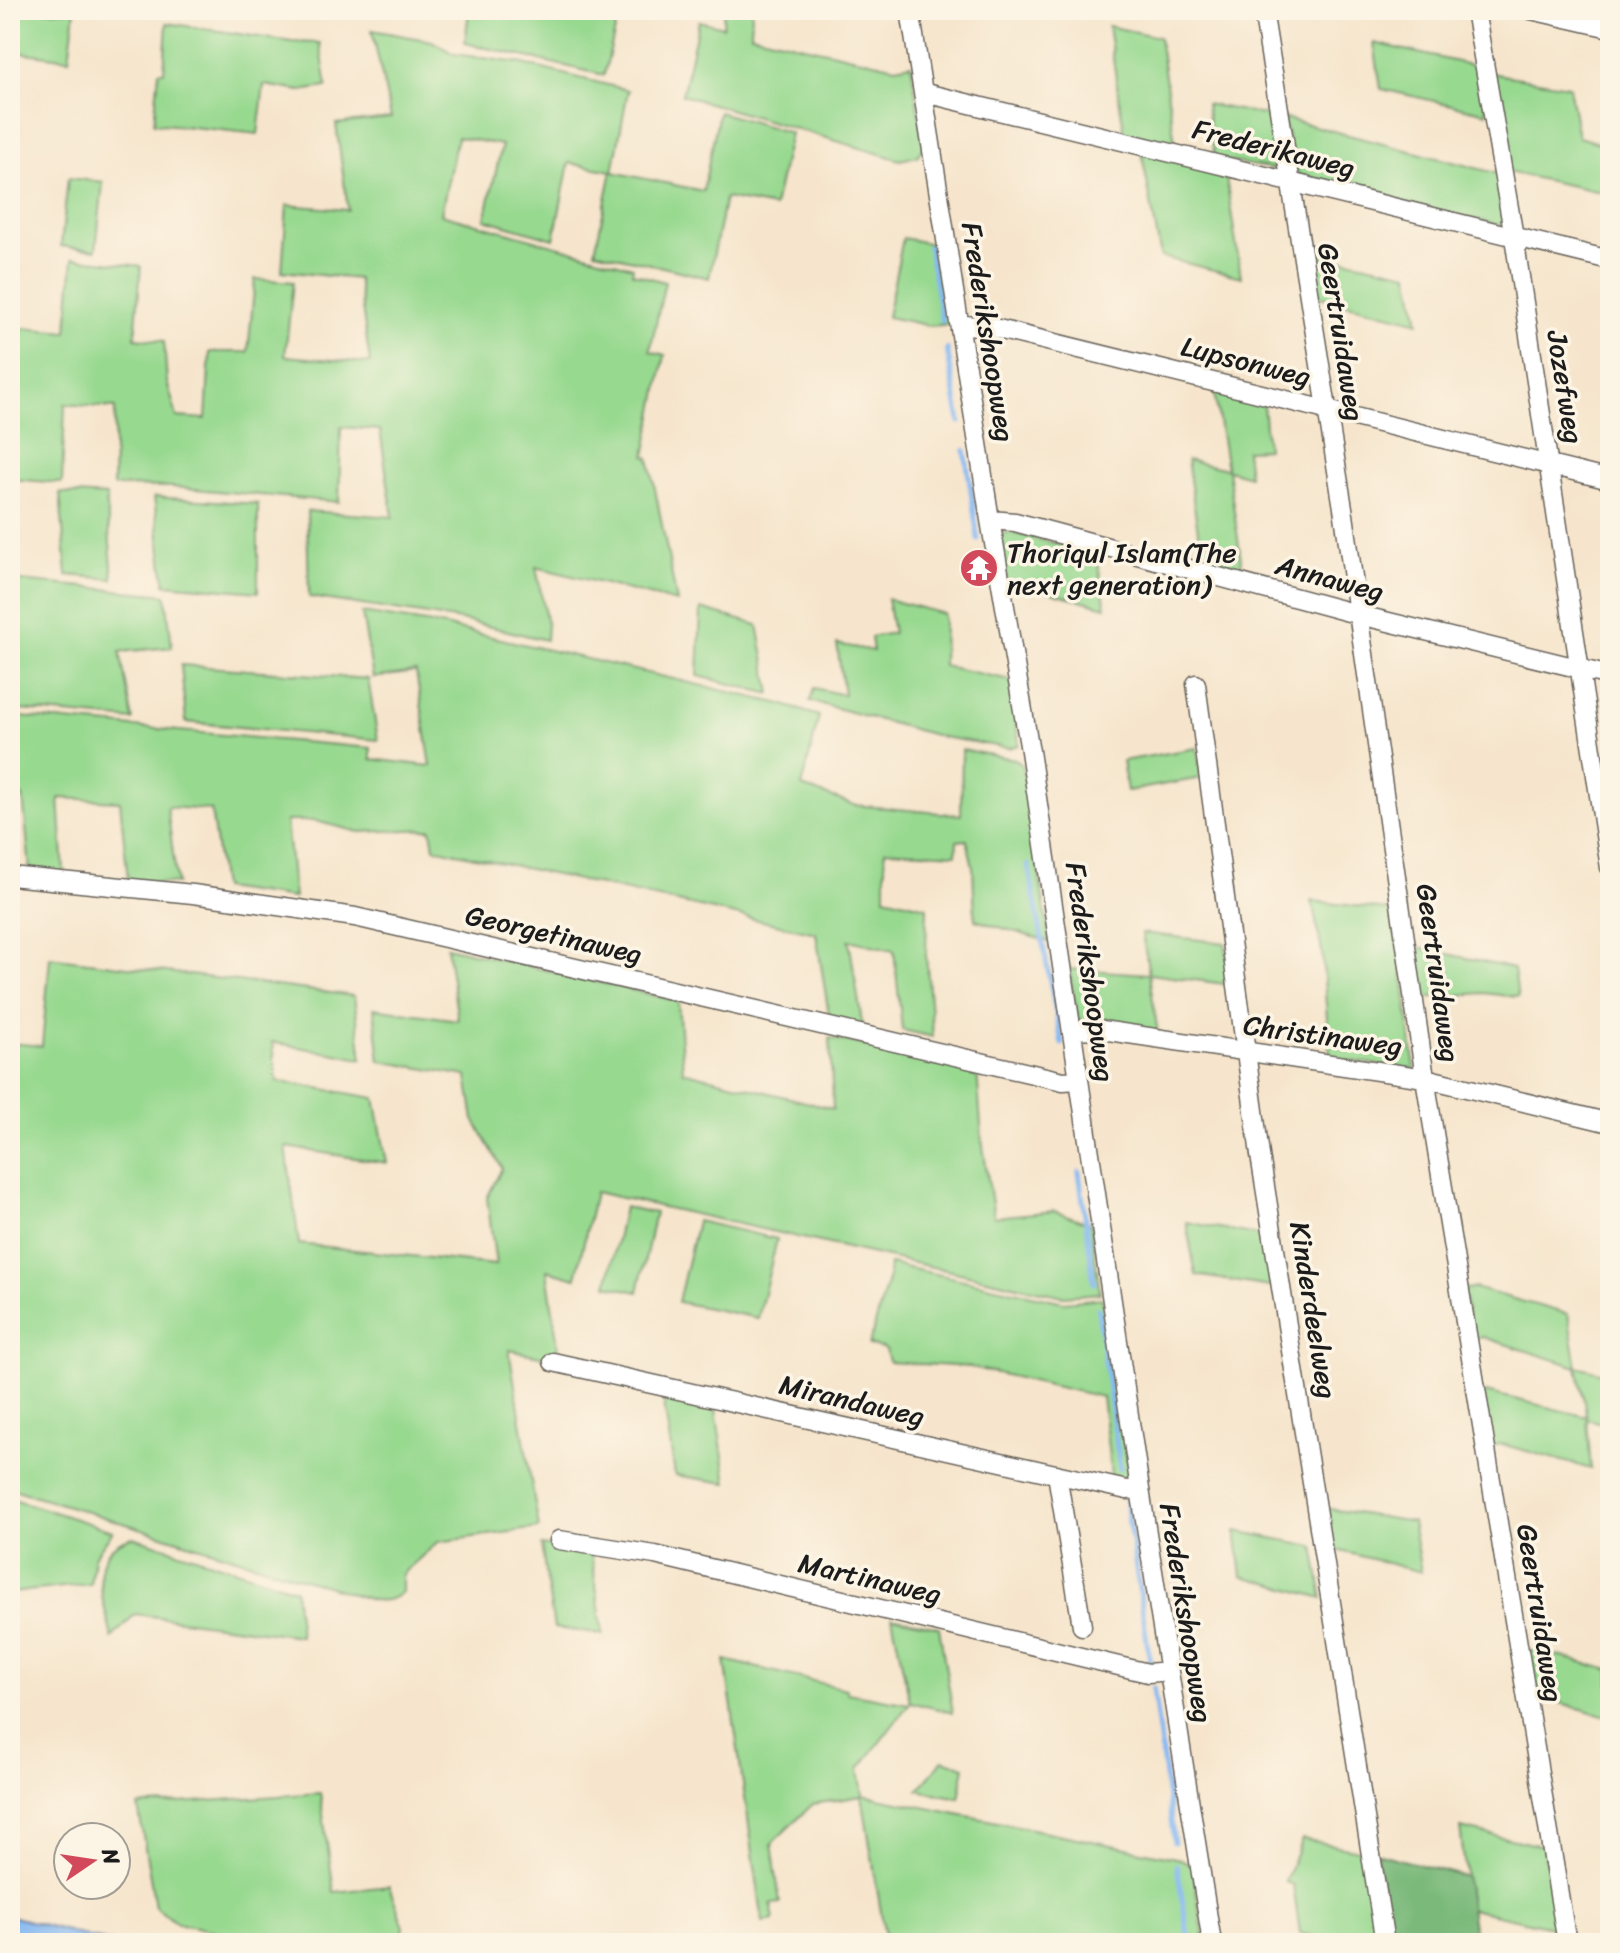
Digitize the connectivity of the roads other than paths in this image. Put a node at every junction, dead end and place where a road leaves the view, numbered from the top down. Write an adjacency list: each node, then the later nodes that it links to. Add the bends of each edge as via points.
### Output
1 (910, 10): 6 (street, Frederikshoopweg)
2 (1263, 10): 7 (street, Geertruidaweg)
3 (1475, 10): 8 (street, Jozefweg)
4 (1531, 10): 5 (street)
5 (1610, 28)
6 (925, 93): 7 (street, Frederikaweg); 10 (street, Frederikshoopweg)
7 (1289, 180): 8 (street, Frederikaweg); 11 (street, Geertruidaweg)
8 (1514, 237): 9 (street, Frederikaweg); 12 (street, Jozefweg)
9 (1610, 260)
10 (961, 325): 11 (street, Lupsonweg, via 986,326); 14 (street, Frederikshoopweg)
11 (1326, 410): 12 (street, Lupsonweg); 15 (street, Geertruidaweg)
12 (1550, 465): 13 (street, Lupsonweg); 16 (street, Jozefweg)
13 (1610, 480)
14 (990, 520): 15 (street, Annaweg, via 1015,522); 21 (street, Frederikshoopweg)
15 (1360, 615): 16 (street, Annaweg); 23 (street, Geertruidaweg)
16 (1581, 668): 17 (street, Annaweg); 19 (street, Jozefweg)
17 (1610, 676)
18 (1196, 684): 22 (street, Kinderdeelweg)
19 (1610, 868)
20 (10, 876): 24 (street, Georgetinaweg, via 355,917 1063,1081)
21 (1072, 1030): 22 (street, Christinaweg); 24 (street, Frederikshoopweg)
22 (1246, 1052): 23 (street, Christinaweg); 33 (street, Kinderdeelweg)
23 (1425, 1078): 25 (street, Christinaweg); 34 (street, Geertruidaweg)
24 (1078, 1080): 28 (street, Frederikshoopweg)
25 (1610, 1123)
26 (553, 1362): 27 (street, Mirandaweg)
27 (1057, 1474): 28 (street, Mirandaweg); 30 (street)
28 (1140, 1489): 31 (street, Frederikshoopweg)
29 (559, 1540): 31 (street, Martinaweg, via 655,1555 1148,1673)
30 (1082, 1626)
31 (1168, 1671): 32 (street, Frederikshoopweg)
32 (1212, 1943)
33 (1385, 1943)
34 (1567, 1943)

